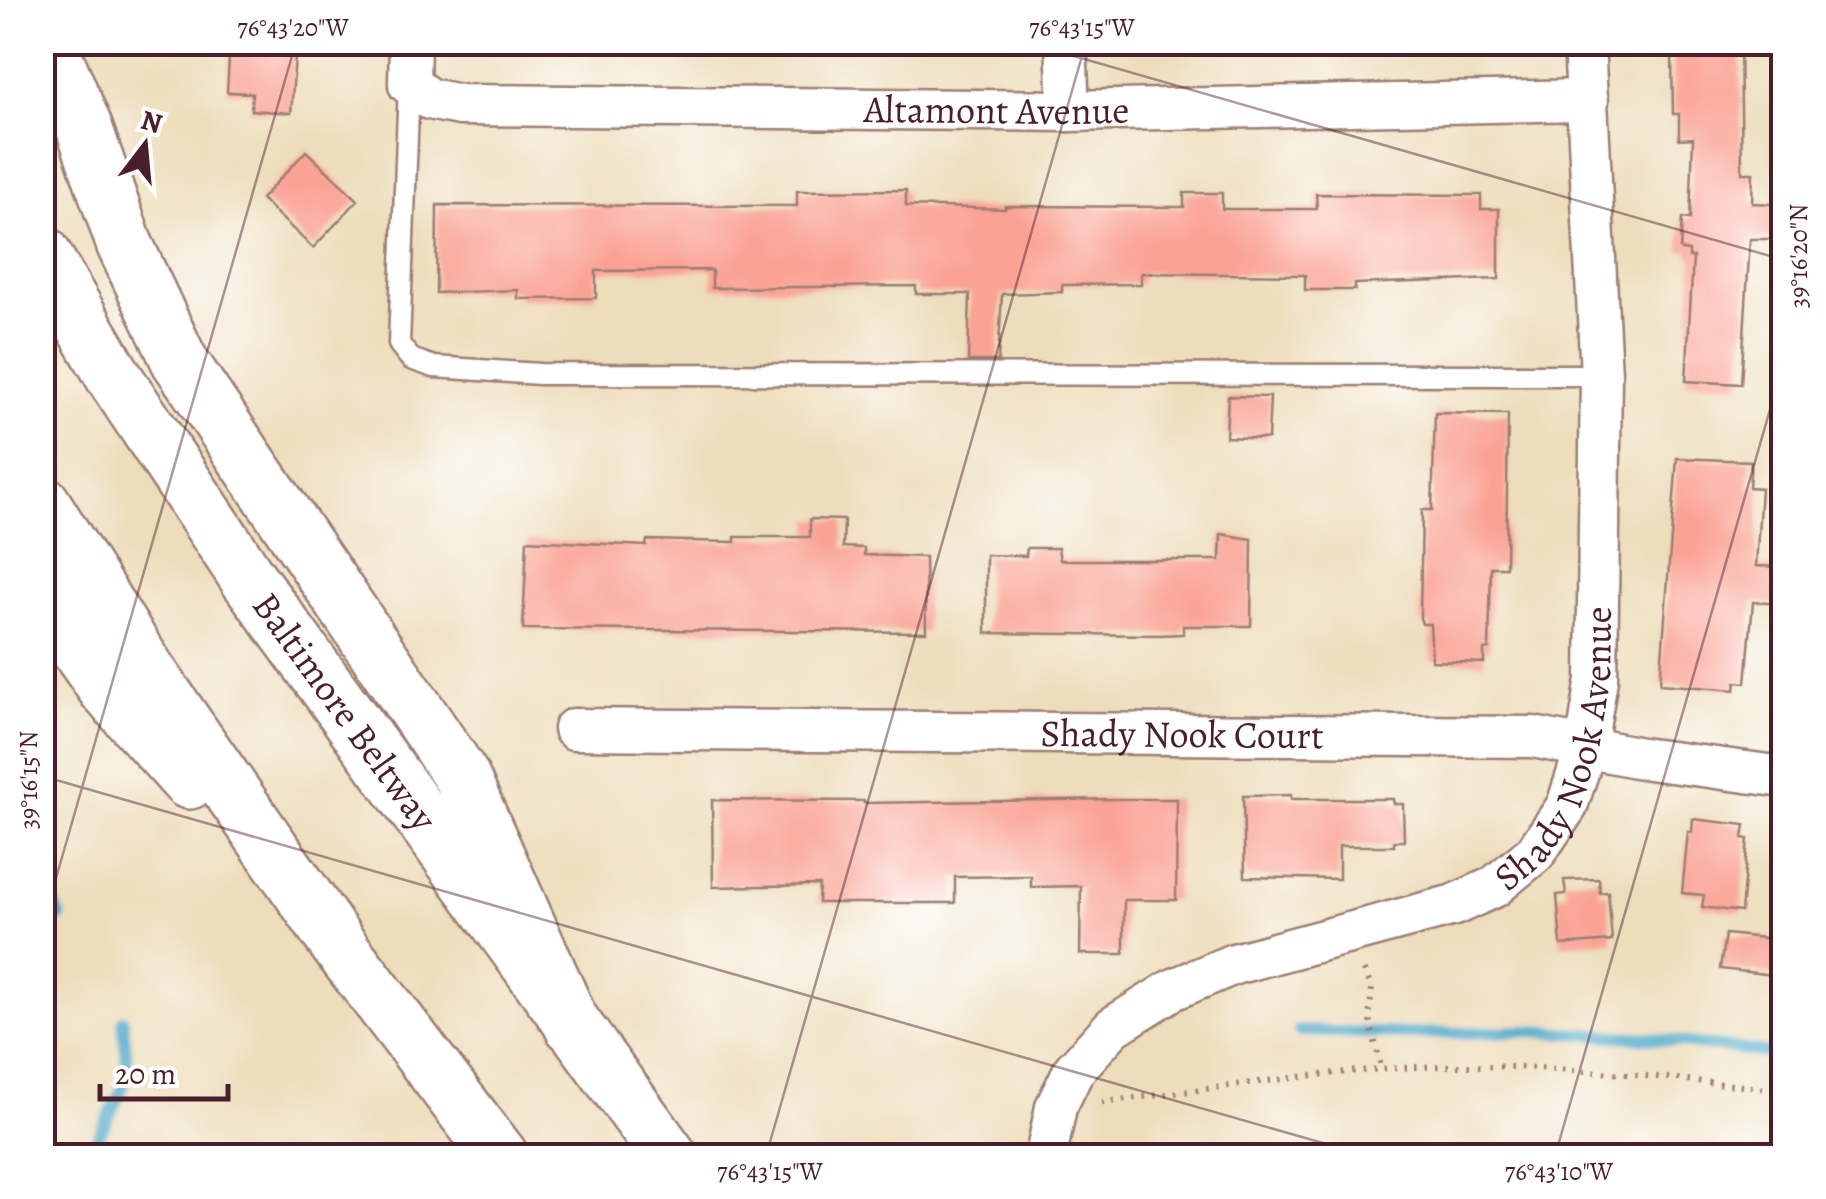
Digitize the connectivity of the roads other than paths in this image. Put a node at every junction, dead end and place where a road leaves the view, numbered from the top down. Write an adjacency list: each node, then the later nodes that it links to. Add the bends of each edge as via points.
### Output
1 (48, 42): 16 (highway, via 124,243 179,360 460,776)
2 (410, 42): 5 (street)
3 (1066, 42): 7 (street)
4 (1584, 42): 6 (street, Shady Nook Avenue)
5 (410, 84): 7 (street, Altamont Avenue, via 430,99 460,104); 9 (lane, via 399,344 411,359 434,368 540,374)
6 (1588, 100): 7 (street, Altamont Avenue); 9 (street, Shady Nook Avenue)
7 (1069, 111)
8 (42, 253): 16 (highway, Baltimore Beltway, via 247,577)
9 (1601, 374): 13 (street, Shady Nook Avenue, via 1597,679)
10 (42, 503): 15 (highway, via 146,670)
11 (42, 598): 15 (highway, via 106,690)
12 (574, 730): 13 (street, Shady Nook Court, via 1533,737)
13 (1586, 747): 14 (street, Shady Nook Court); 19 (street, Shady Nook Avenue, via 1567,806 1535,854 1494,887 1454,905 1234,964 1172,990 1112,1027 1074,1070 1056,1107)
14 (1784, 777)
15 (339, 946): 17 (highway)
16 (572, 1025): 18 (highway, Baltimore Beltway)
17 (500, 1156)
18 (669, 1156)
19 (1046, 1156)

